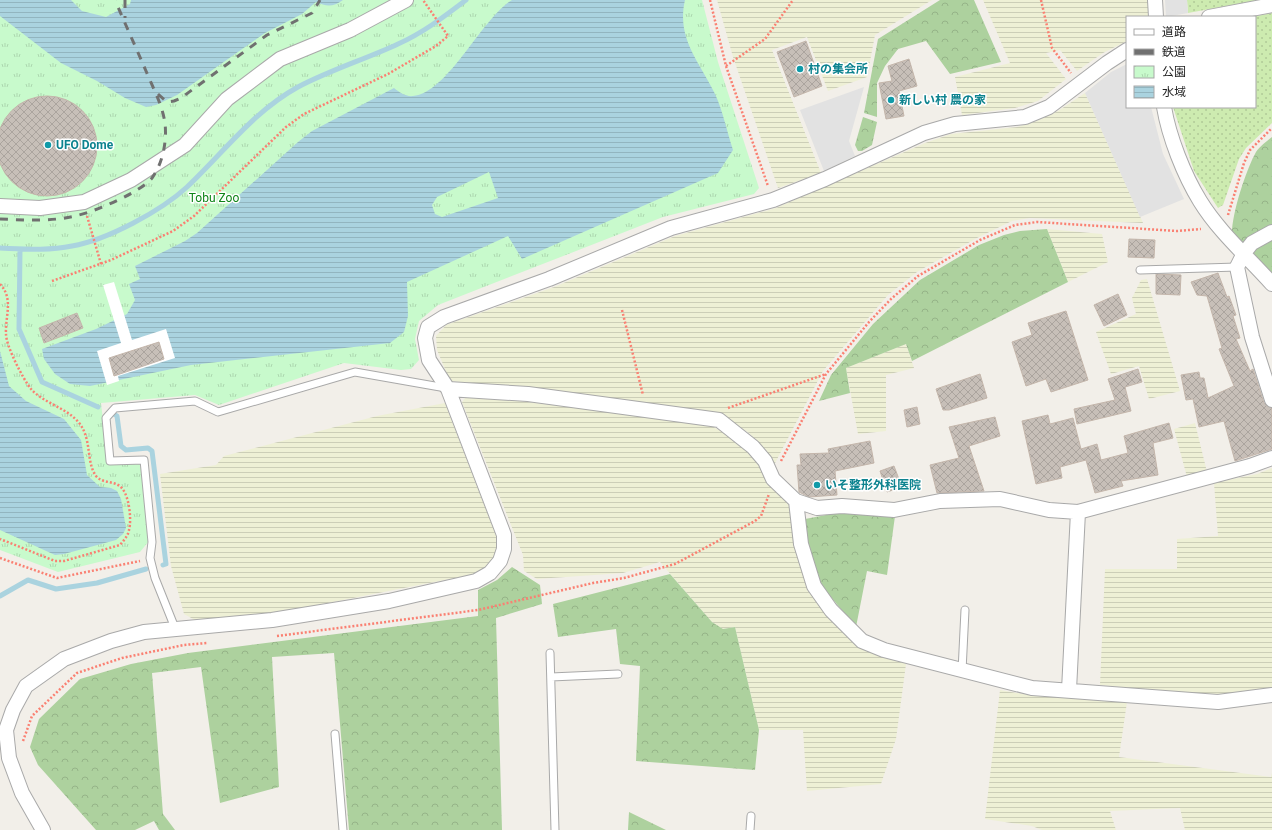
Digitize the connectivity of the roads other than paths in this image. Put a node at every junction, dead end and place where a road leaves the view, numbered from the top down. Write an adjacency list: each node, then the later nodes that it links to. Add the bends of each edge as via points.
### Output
1 (406, 0): 8 (street, via 350,30 280,59 227,99 185,145 131,180 84,202 40,208)
2 (1155, 0): 4 (street)
3 (1272, 6): 5 (street)
4 (1156, 16)
5 (1215, 16)
6 (1126, 51): 14 (street, via 1107,62 1049,107 1025,117 955,124 924,133 773,200 671,228 549,280 444,317 428,326 425,338 429,360)
7 (1164, 108): 10 (street, via 1187,178 1217,224)
8 (0, 206)
9 (1272, 232): 10 (street, via 1252,243)
10 (1244, 253): 11 (street); 13 (street)
11 (1237, 267): 12 (lane); 15 (street, via 1252,337)
12 (1140, 270)
13 (1272, 284)
14 (448, 388): 17 (street, via 528,394 719,420 753,447 765,460 774,479); 20 (street, via 504,535 504,549 500,561 490,573 476,581 389,601 272,620); 20 (lane, via 355,372 218,412 195,401 115,408 106,418 110,461 144,460 152,542 150,558 154,578)
15 (1272, 400)
16 (1272, 458): 18 (street)
17 (796, 501): 18 (street, via 817,508 842,506 894,510 940,502 1000,499 1049,510); 22 (street, via 801,544 814,586 831,610 850,630 862,641 884,650)
18 (1078, 512): 25 (street)
19 (964, 610): 22 (lane)
20 (175, 628): 29 (street, via 144,632 71,656 26,686 12,710 6,730 9,758 22,793)
21 (550, 653): 24 (lane)
22 (962, 671): 25 (street, via 1032,688)
23 (618, 674): 24 (lane)
24 (551, 677): 31 (lane)
25 (1068, 690): 26 (street, via 1218,702)
26 (1272, 695)
27 (335, 734): 30 (lane)
28 (751, 816): 32 (lane)
29 (43, 830)
30 (343, 830)
31 (555, 830)
32 (750, 830)

